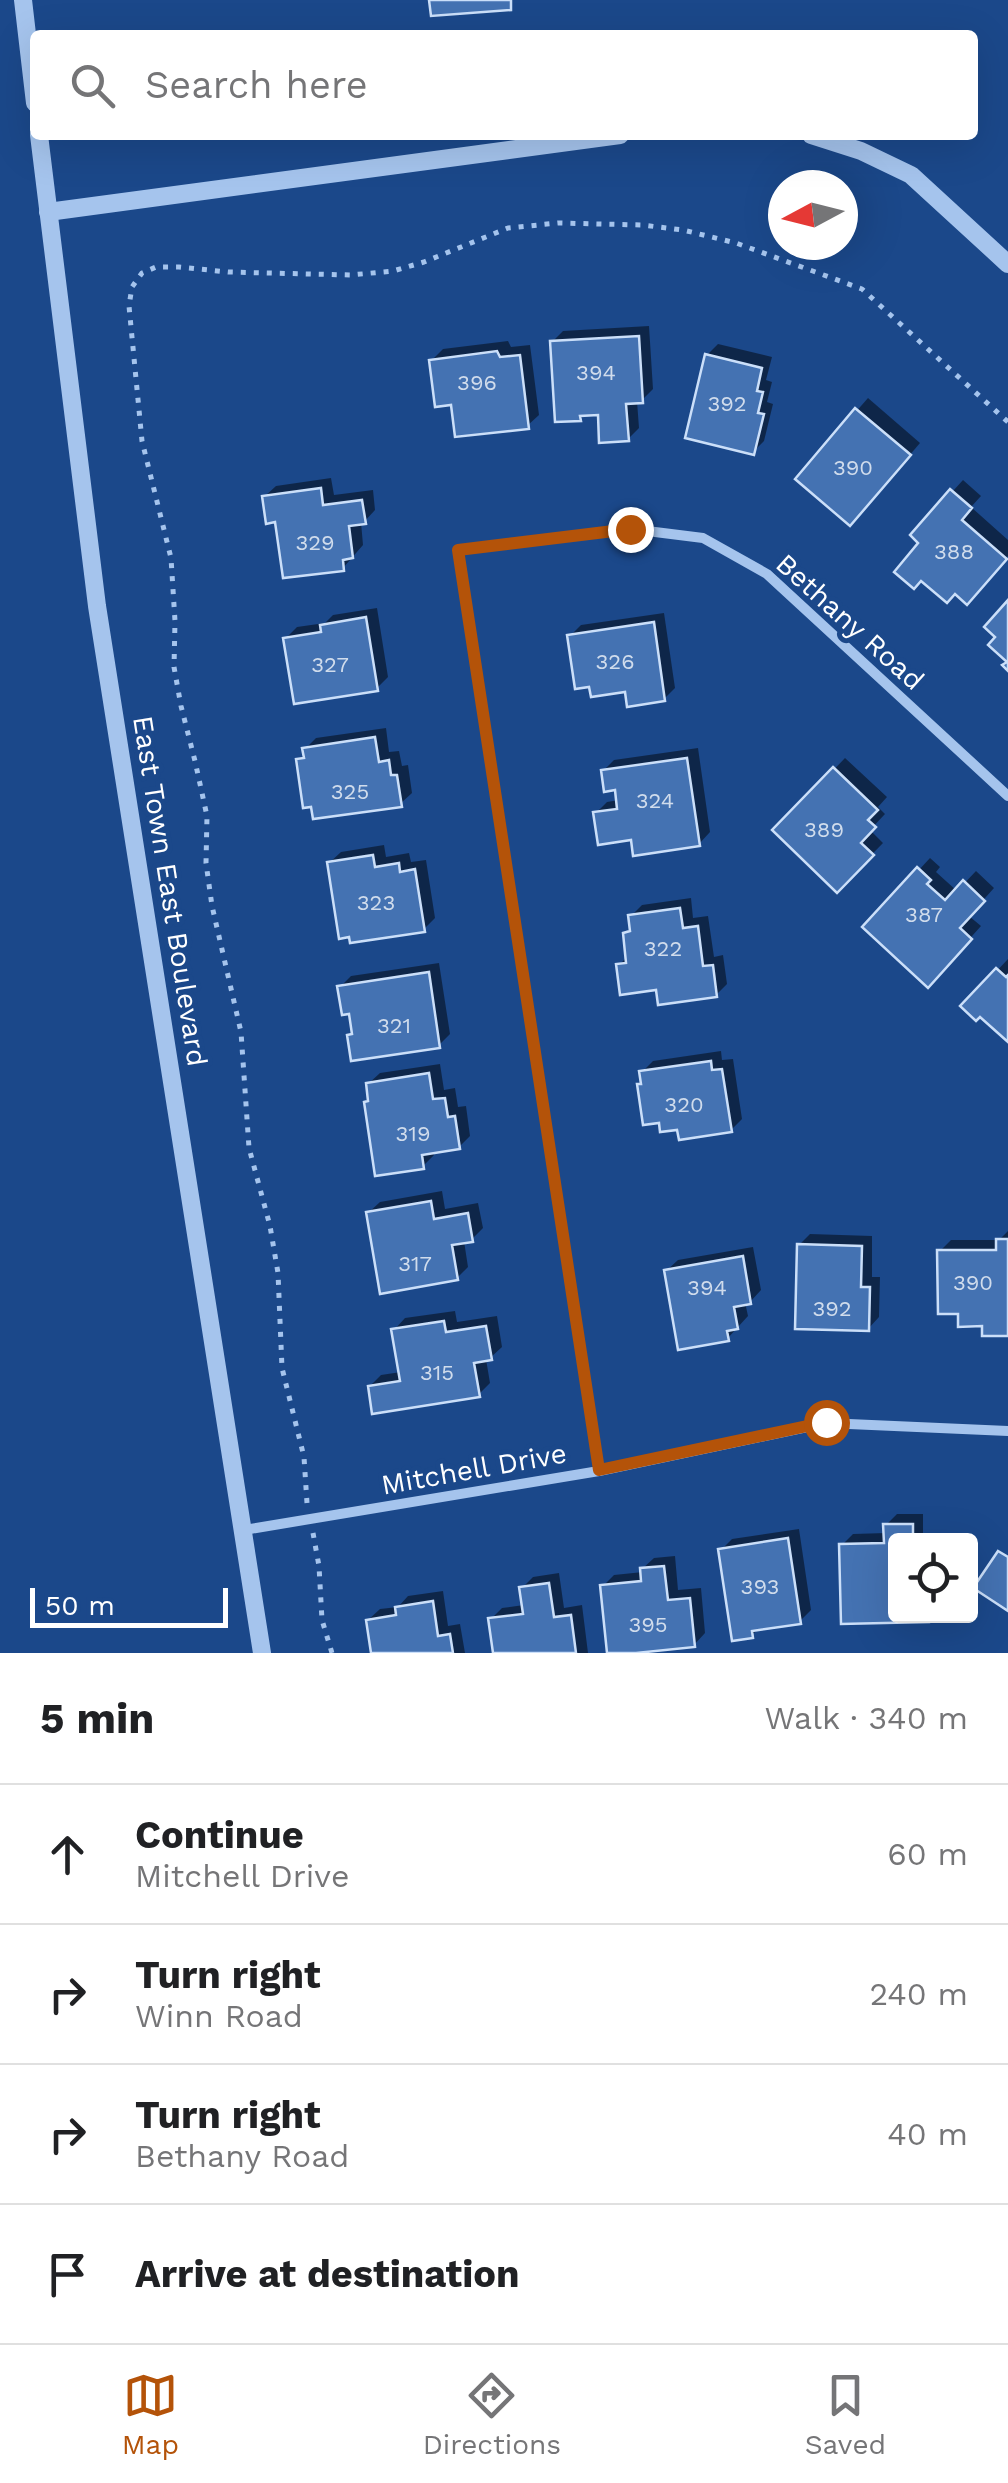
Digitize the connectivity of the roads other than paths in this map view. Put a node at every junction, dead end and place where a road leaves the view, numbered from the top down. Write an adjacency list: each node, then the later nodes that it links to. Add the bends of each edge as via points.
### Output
1 (23, 0): 2 (street)
2 (30, 60)
3 (40, 140): 6 (street, East Town East Boulevard)
4 (583, 140): 6 (street)
5 (826, 140): 7 (street, via 911,175)
6 (48, 212): 11 (street, East Town East Boulevard, via 98,606)
7 (1008, 264)
8 (1008, 796): 10 (street, Bethany Road, via 767,574 703,538 630,529 458,550)
9 (1008, 1431): 10 (street, Mitchell Drive, via 826,1422)
10 (599, 1470): 11 (street, Mitchell Drive)
11 (244, 1530): 12 (street, East Town East Boulevard)
12 (262, 1653)

